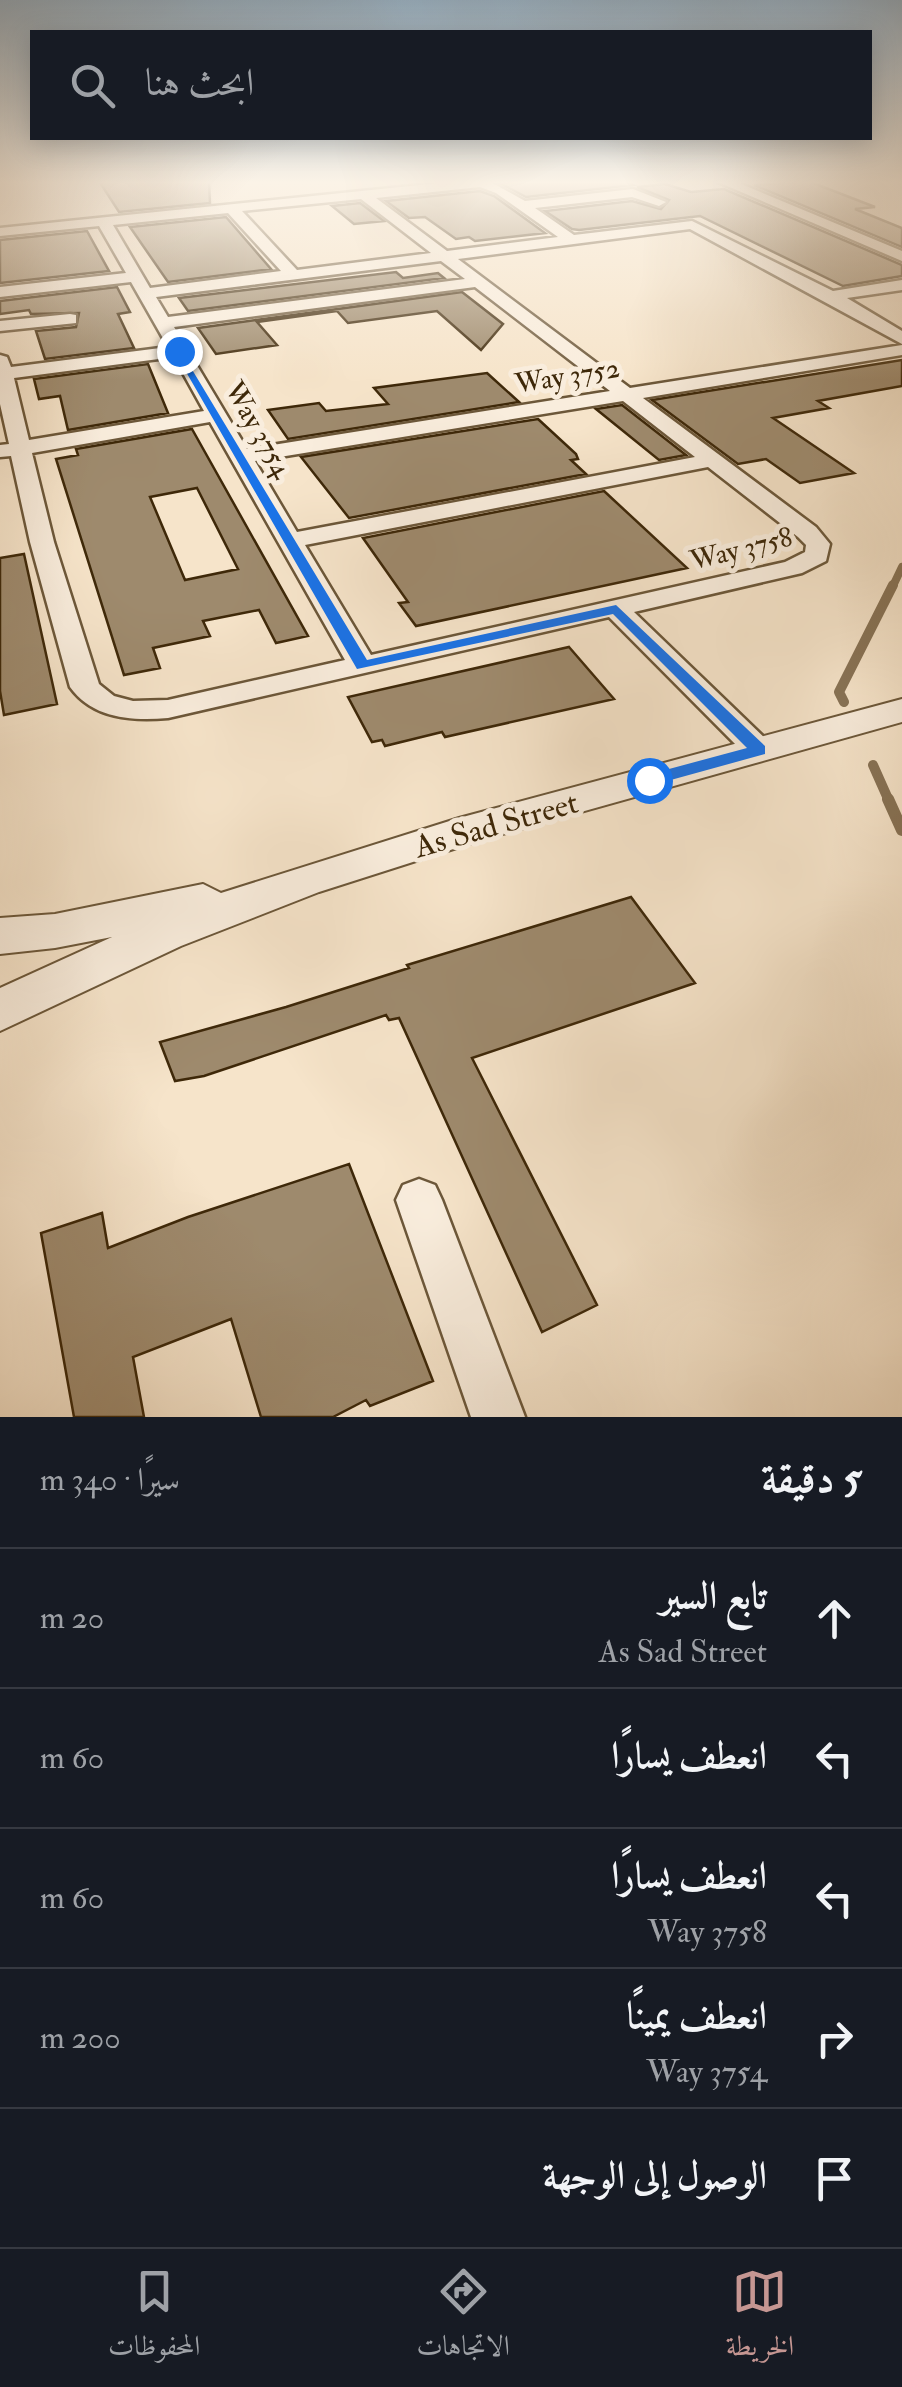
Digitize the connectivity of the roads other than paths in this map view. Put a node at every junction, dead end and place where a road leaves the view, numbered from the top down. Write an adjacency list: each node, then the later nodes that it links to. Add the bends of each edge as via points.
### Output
1 (119, 247): 10 (street, Way 3754)
2 (268, 247): 7 (street)
3 (436, 247): 6 (street, Way 3758)
4 (515, 247): 6 (street)
5 (735, 247): 12 (street)
6 (446, 256): 7 (street); 8 (street, Way 3758)
7 (293, 275): 10 (street)
8 (478, 282): 14 (street); 20 (street, Way 3758)
9 (902, 285): 12 (street)
10 (141, 286): 11 (street); 14 (street, Way 3754)
11 (0, 292)
12 (831, 296): 16 (street)
13 (70, 319): 15 (street)
14 (163, 323): 18 (street, Way 3754)
15 (0, 326)
16 (902, 338)
17 (902, 350): 20 (street, Way 3752)
18 (179, 351): 19 (street); 21 (street, Way 3754)
19 (2, 367): 22 (street, Way 3758)
20 (626, 393): 23 (street, Way 3752); 24 (street, Way 3758)
21 (217, 416): 22 (street); 23 (street, Way 3754)
22 (10, 450): 27 (street, Way 3758, via 85,687 100,704 131,712 168,709)
23 (241, 457): 25 (street, Way 3754)
24 (714, 460): 25 (street); 26 (street, Way 3758, via 814,538 817,556 794,568)
25 (290, 541): 27 (street, Way 3754)
26 (616, 609): 27 (street, Way 3758); 29 (street)
27 (362, 666)
28 (902, 710): 29 (street, As Sad Street)
29 (759, 750): 30 (street, As Sad Street)
30 (322, 876): 31 (street, As Sad Street, via 112,922); 32 (street, As Sad Street, via 218,912)
31 (0, 936)
32 (0, 1011)
33 (419, 1200): 34 (street)
34 (498, 1417)

